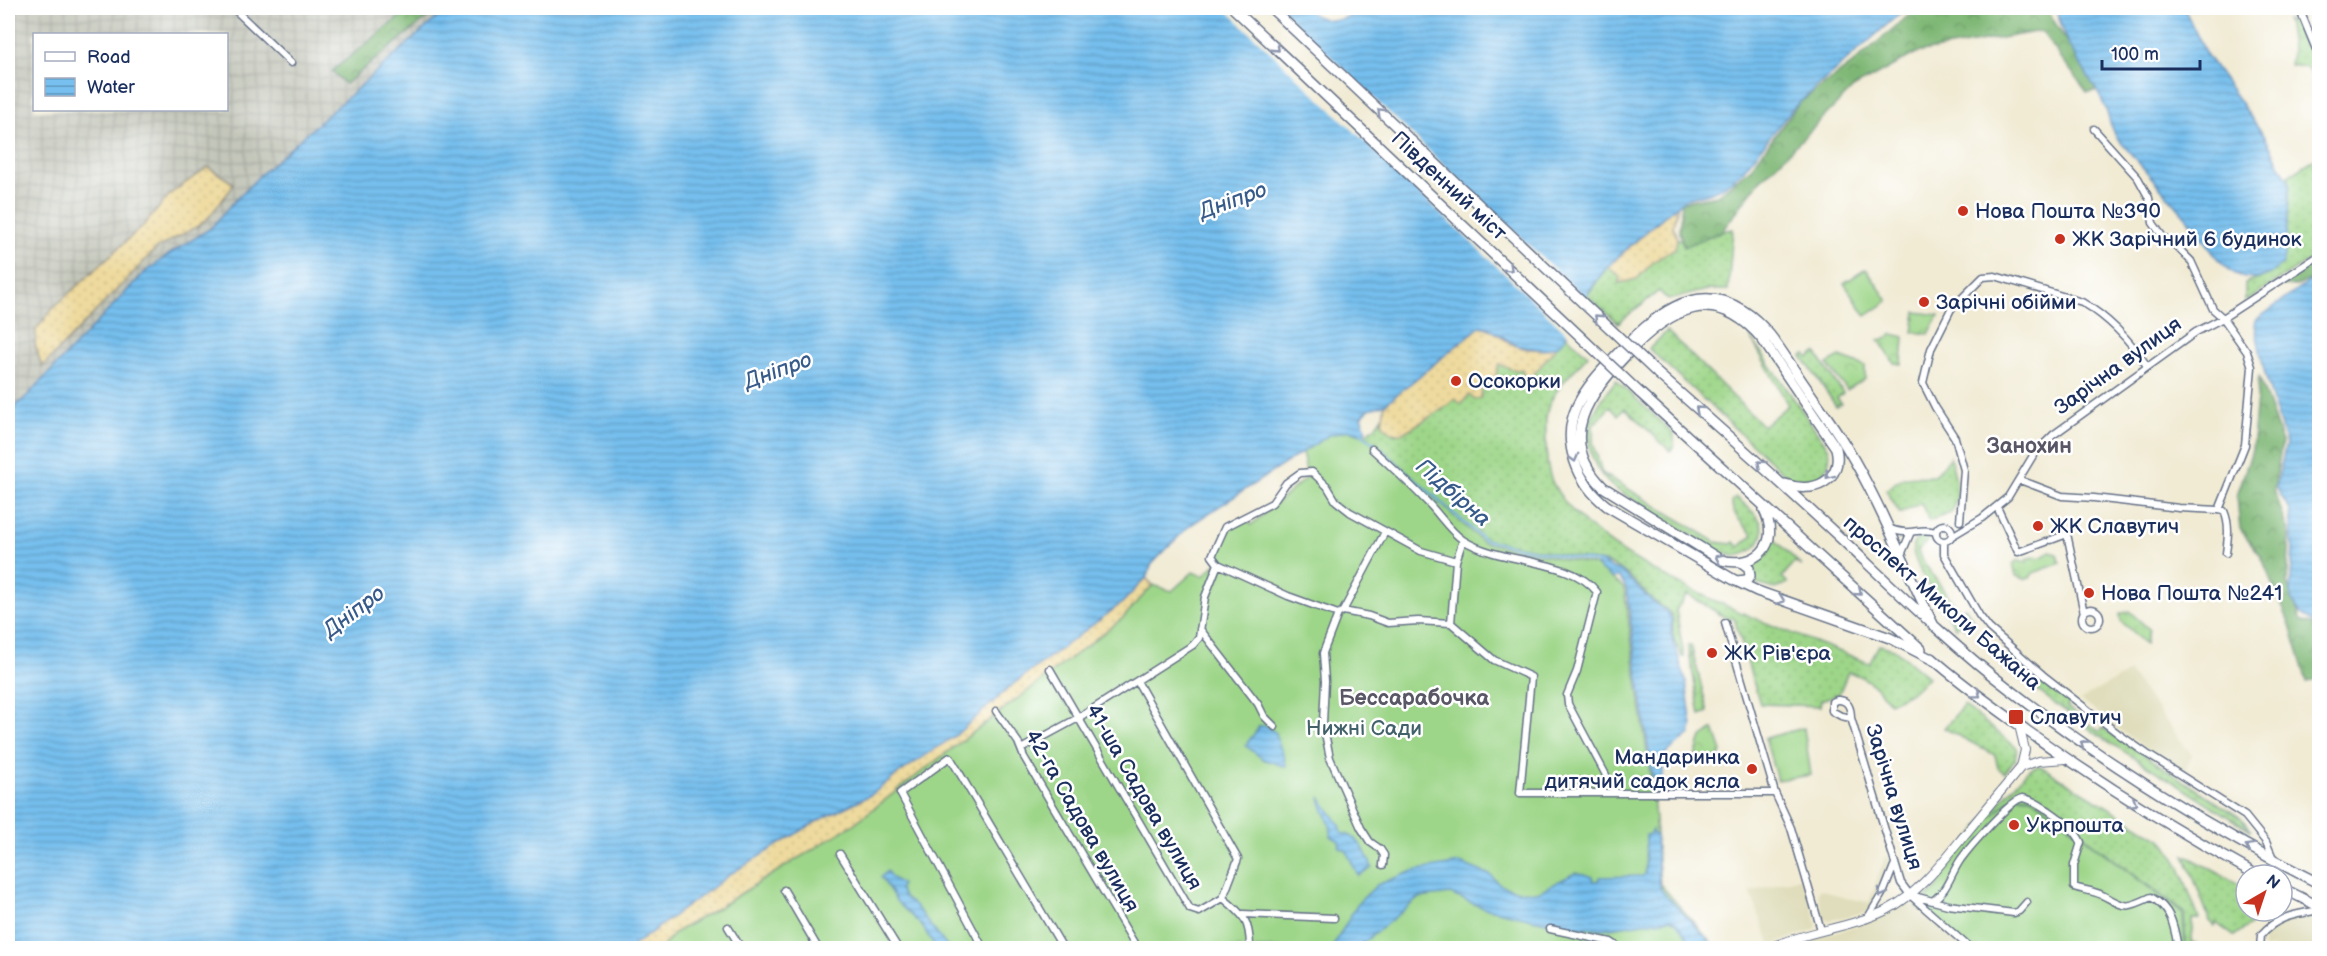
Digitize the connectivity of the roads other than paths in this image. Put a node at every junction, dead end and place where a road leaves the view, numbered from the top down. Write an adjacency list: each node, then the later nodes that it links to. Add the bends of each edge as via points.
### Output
1 (233, 8): 6 (street)
2 (1233, 8): 12 (highway, Південний міст, one-way to 12, bridge)
3 (1271, 8): 11 (highway, Південний міст, one-way to 3, bridge)
4 (2300, 8): 5 (street)
5 (2319, 59)
6 (291, 63)
7 (2094, 129): 9 (street, via 2138,178 2149,198 2153,223 2191,261 2213,309)
8 (2319, 255): 9 (street, Зарічна вулиця)
9 (2223, 318): 10 (street, Зарічна вулиця); 18 (street, via 2247,352 2252,367 2245,445)
10 (2148, 366): 14 (street, Зарічна вулиця, via 2052,435 2034,454); 19 (street, via 2131,342 2095,309 1995,276 1983,277 1952,309 1931,349 1923,383 1955,438 1964,470)
11 (1656, 373): 15 (highway, проспект Миколи Бажана, one-way to 11)
12 (1640, 392): 16 (highway, проспект Миколи Бажана)
13 (1371, 449): 27 (street)
14 (2020, 480): 17 (street, Зарічна вулиця); 18 (street, via 2062,496)
15 (1779, 481): 32 (highway, one-way to 15, via 1721,560 1593,478 1581,447 1586,407 1608,375 1656,326 1694,308 1723,310 1738,316 1762,339 1836,448 1837,464 1821,484 1804,489); 39 (highway, проспект Миколи Бажана)
16 (1760, 502): 32 (highway, via 1770,527 1768,542 1758,555); 41 (highway, проспект Миколи Бажана, one-way to 41)
17 (1997, 507): 20 (street, Зарічна вулиця); 36 (street, via 2018,552 2067,534)
18 (2219, 510): 29 (street, via 2224,510 2228,520)
19 (1960, 521): 20 (street); 21 (street)
20 (1973, 523): 26 (street, Зарічна вулиця)
21 (1946, 525): 24 (street); 26 (street)
22 (1888, 528): 25 (street); 30 (highway); 34 (highway, one-way to 34, via 1848,448 1762,326 1730,303 1706,299 1681,304 1642,329 1582,396 1572,421 1572,453 1594,496)
23 (1385, 532): 31 (street, via 1420,551); 33 (street, via 1336,501 1312,472 1300,473 1286,483 1272,503 1225,527 1212,556); 35 (street)
24 (1936, 532): 25 (street, via 1928,529); 28 (street)
25 (1910, 534): 30 (street)
26 (1952, 536): 28 (street, Зарічна вулиця)
27 (1463, 540): 31 (street); 52 (street, via 1494,554 1575,573 1597,592 1567,695 1568,704)
28 (1944, 541): 55 (street, via 1944,554 1989,628 2129,741 2245,816 2266,842)
29 (2226, 553)
30 (1901, 556): 39 (highway)
31 (1456, 561): 37 (street)
32 (1741, 562): 34 (highway, via 1749,568 1750,576)
33 (1218, 564): 35 (street, via 1288,596); 40 (street, via 1205,597)
34 (1736, 581): 41 (highway, one-way to 41, via 1890,638)
35 (1340, 613): 37 (street, via 1388,623); 57 (street, via 1323,653 1323,723 1330,758 1361,828 1384,855)
36 (2084, 613)
37 (1450, 623): 52 (street, via 1494,660 1532,677 1520,793)
38 (1725, 623): 53 (street)
39 (1933, 624): 55 (highway, проспект Миколи Бажана, one-way to 39, via 2106,760 2012,691)
40 (1200, 629): 43 (street, via 1193,645); 48 (street)
41 (1935, 661): 47 (highway, проспект Миколи Бажана, one-way to 47)
42 (1050, 669): 45 (street, 41-ша Садова вулиця)
43 (1137, 681): 45 (street); 63 (street, via 1238,860)
44 (996, 711): 49 (street, 42-га Садова вулиця)
45 (1080, 717): 49 (street); 63 (street, 41-ша Садова вулиця, via 1190,909 1198,912)
46 (1851, 718): 58 (street, Зарічна вулиця)
47 (2019, 725): 50 (highway, проспект Миколи Бажана); 51 (street, via 2025,750)
48 (1275, 727)
49 (1021, 749): 78 (street, 42-га Садова вулиця)
50 (2066, 759): 51 (street); 56 (highway, проспект Миколи Бажана, one-way to 56)
51 (2021, 767): 61 (street, Зарічна вулиця, via 1934,872)
52 (1615, 792): 53 (street)
53 (1775, 793): 72 (street, via 1791,828)
54 (840, 854): 75 (street)
55 (2274, 861): 59 (highway, проспект Миколи Бажана)
56 (2236, 863)
57 (1383, 865)
58 (1894, 866): 61 (street, Зарічна вулиця); 69 (street, one-way to 69)
59 (2319, 884)
60 (784, 890): 74 (street)
61 (1910, 895): 64 (street); 69 (street); 82 (street)
62 (2294, 895): 66 (highway)
63 (1223, 898): 67 (street)
64 (1933, 901): 65 (street, via 2014,913); 83 (street, via 1945,891 1963,857 2004,812 2024,798 2049,811 2077,834 2081,842 2074,865 2074,886 2098,893 2118,905 2127,906 2151,897 2160,902 2171,916)
65 (2027, 902)
66 (2319, 909): 84 (street, via 2277,920 2261,935)
67 (1243, 914): 68 (street); 79 (street)
68 (1334, 918)
69 (1868, 918): 72 (street)
70 (728, 927): 73 (street)
71 (1550, 929): 80 (street, via 1611,942)
72 (1821, 930): 81 (street)
73 (741, 948)
74 (818, 948)
75 (898, 948)
76 (983, 948): 77 (street, via 900,793 950,757)
77 (1063, 948)
78 (1137, 948)
79 (1250, 948)
80 (1620, 948)
81 (1769, 948)
82 (1971, 948)
83 (2178, 948)
84 (2260, 948)

